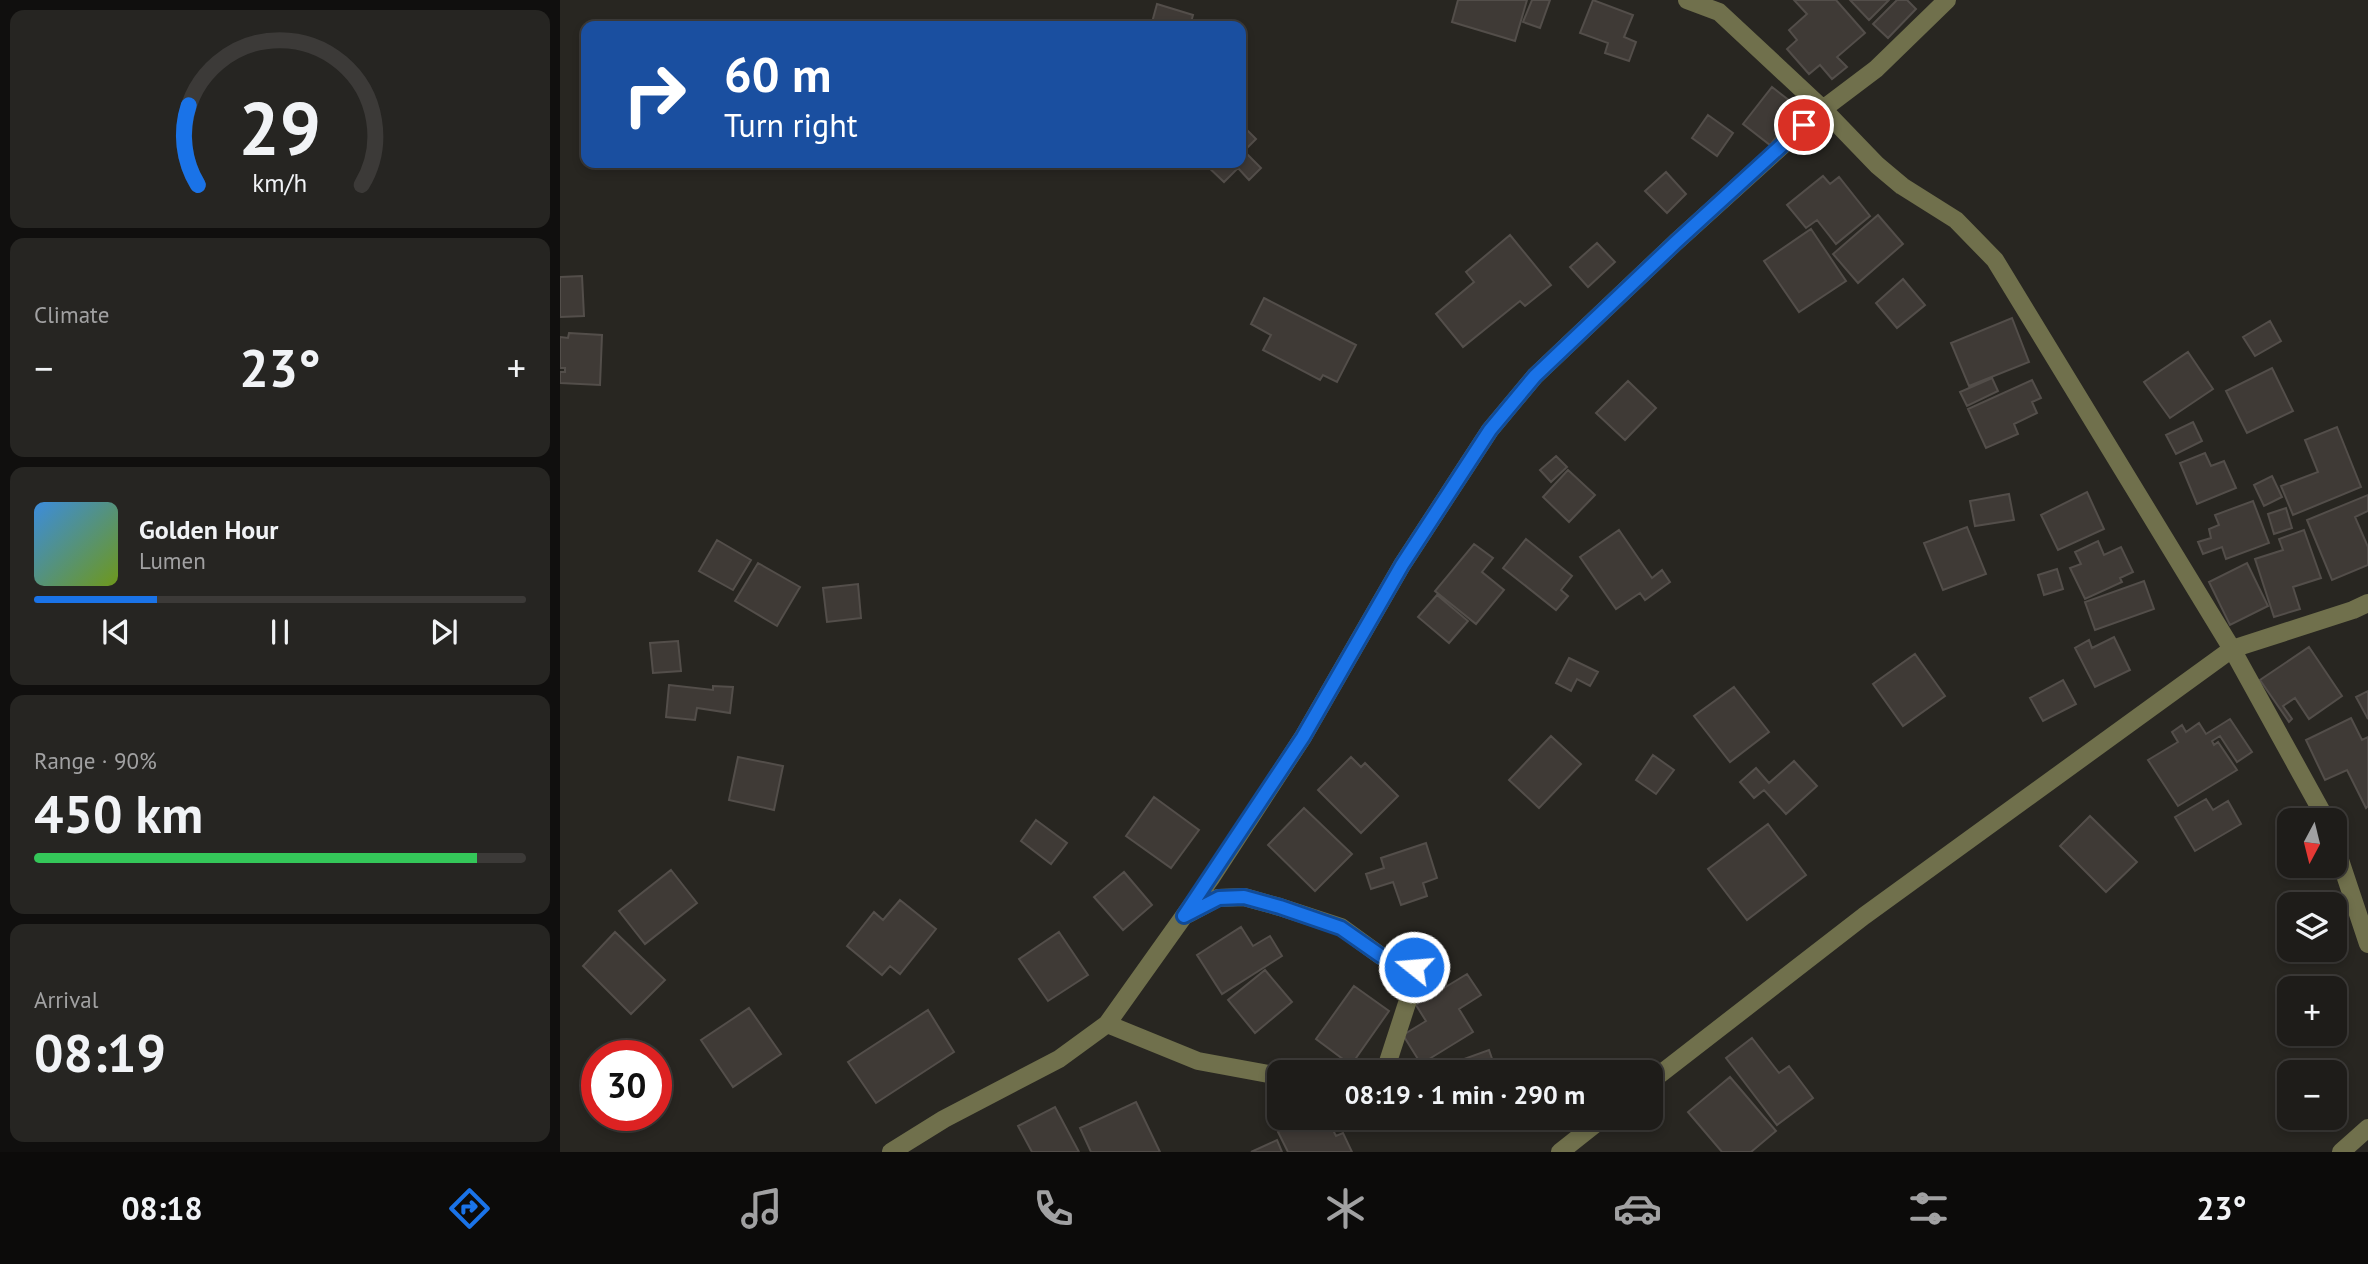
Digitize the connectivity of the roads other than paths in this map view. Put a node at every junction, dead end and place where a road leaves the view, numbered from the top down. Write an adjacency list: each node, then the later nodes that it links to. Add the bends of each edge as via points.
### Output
1 (1687, 0): 3 (street, via 1719,12)
2 (1947, 0): 3 (street, via 1876,69)
3 (1822, 108): 5 (street, via 1877,165 1956,220 1995,260); 8 (street, via 1535,376 1490,430 1402,565 1303,737)
4 (2368, 603): 5 (street)
5 (2232, 649): 6 (street); 12 (street, via 1864,916)
6 (2320, 808)
7 (2346, 878): 9 (street)
8 (1184, 916): 10 (street); 11 (street, via 1219,898 1244,897 1341,928 1381,956 1414,967)
9 (2368, 944)
10 (1107, 1024): 13 (street, via 1198,1060); 16 (street, via 1059,1059)
11 (1389, 1060)
12 (1663, 1072)
13 (1267, 1074)
14 (2368, 1128): 18 (street)
15 (1588, 1130): 17 (street)
16 (891, 1152)
17 (1560, 1152)
18 (2342, 1152)

